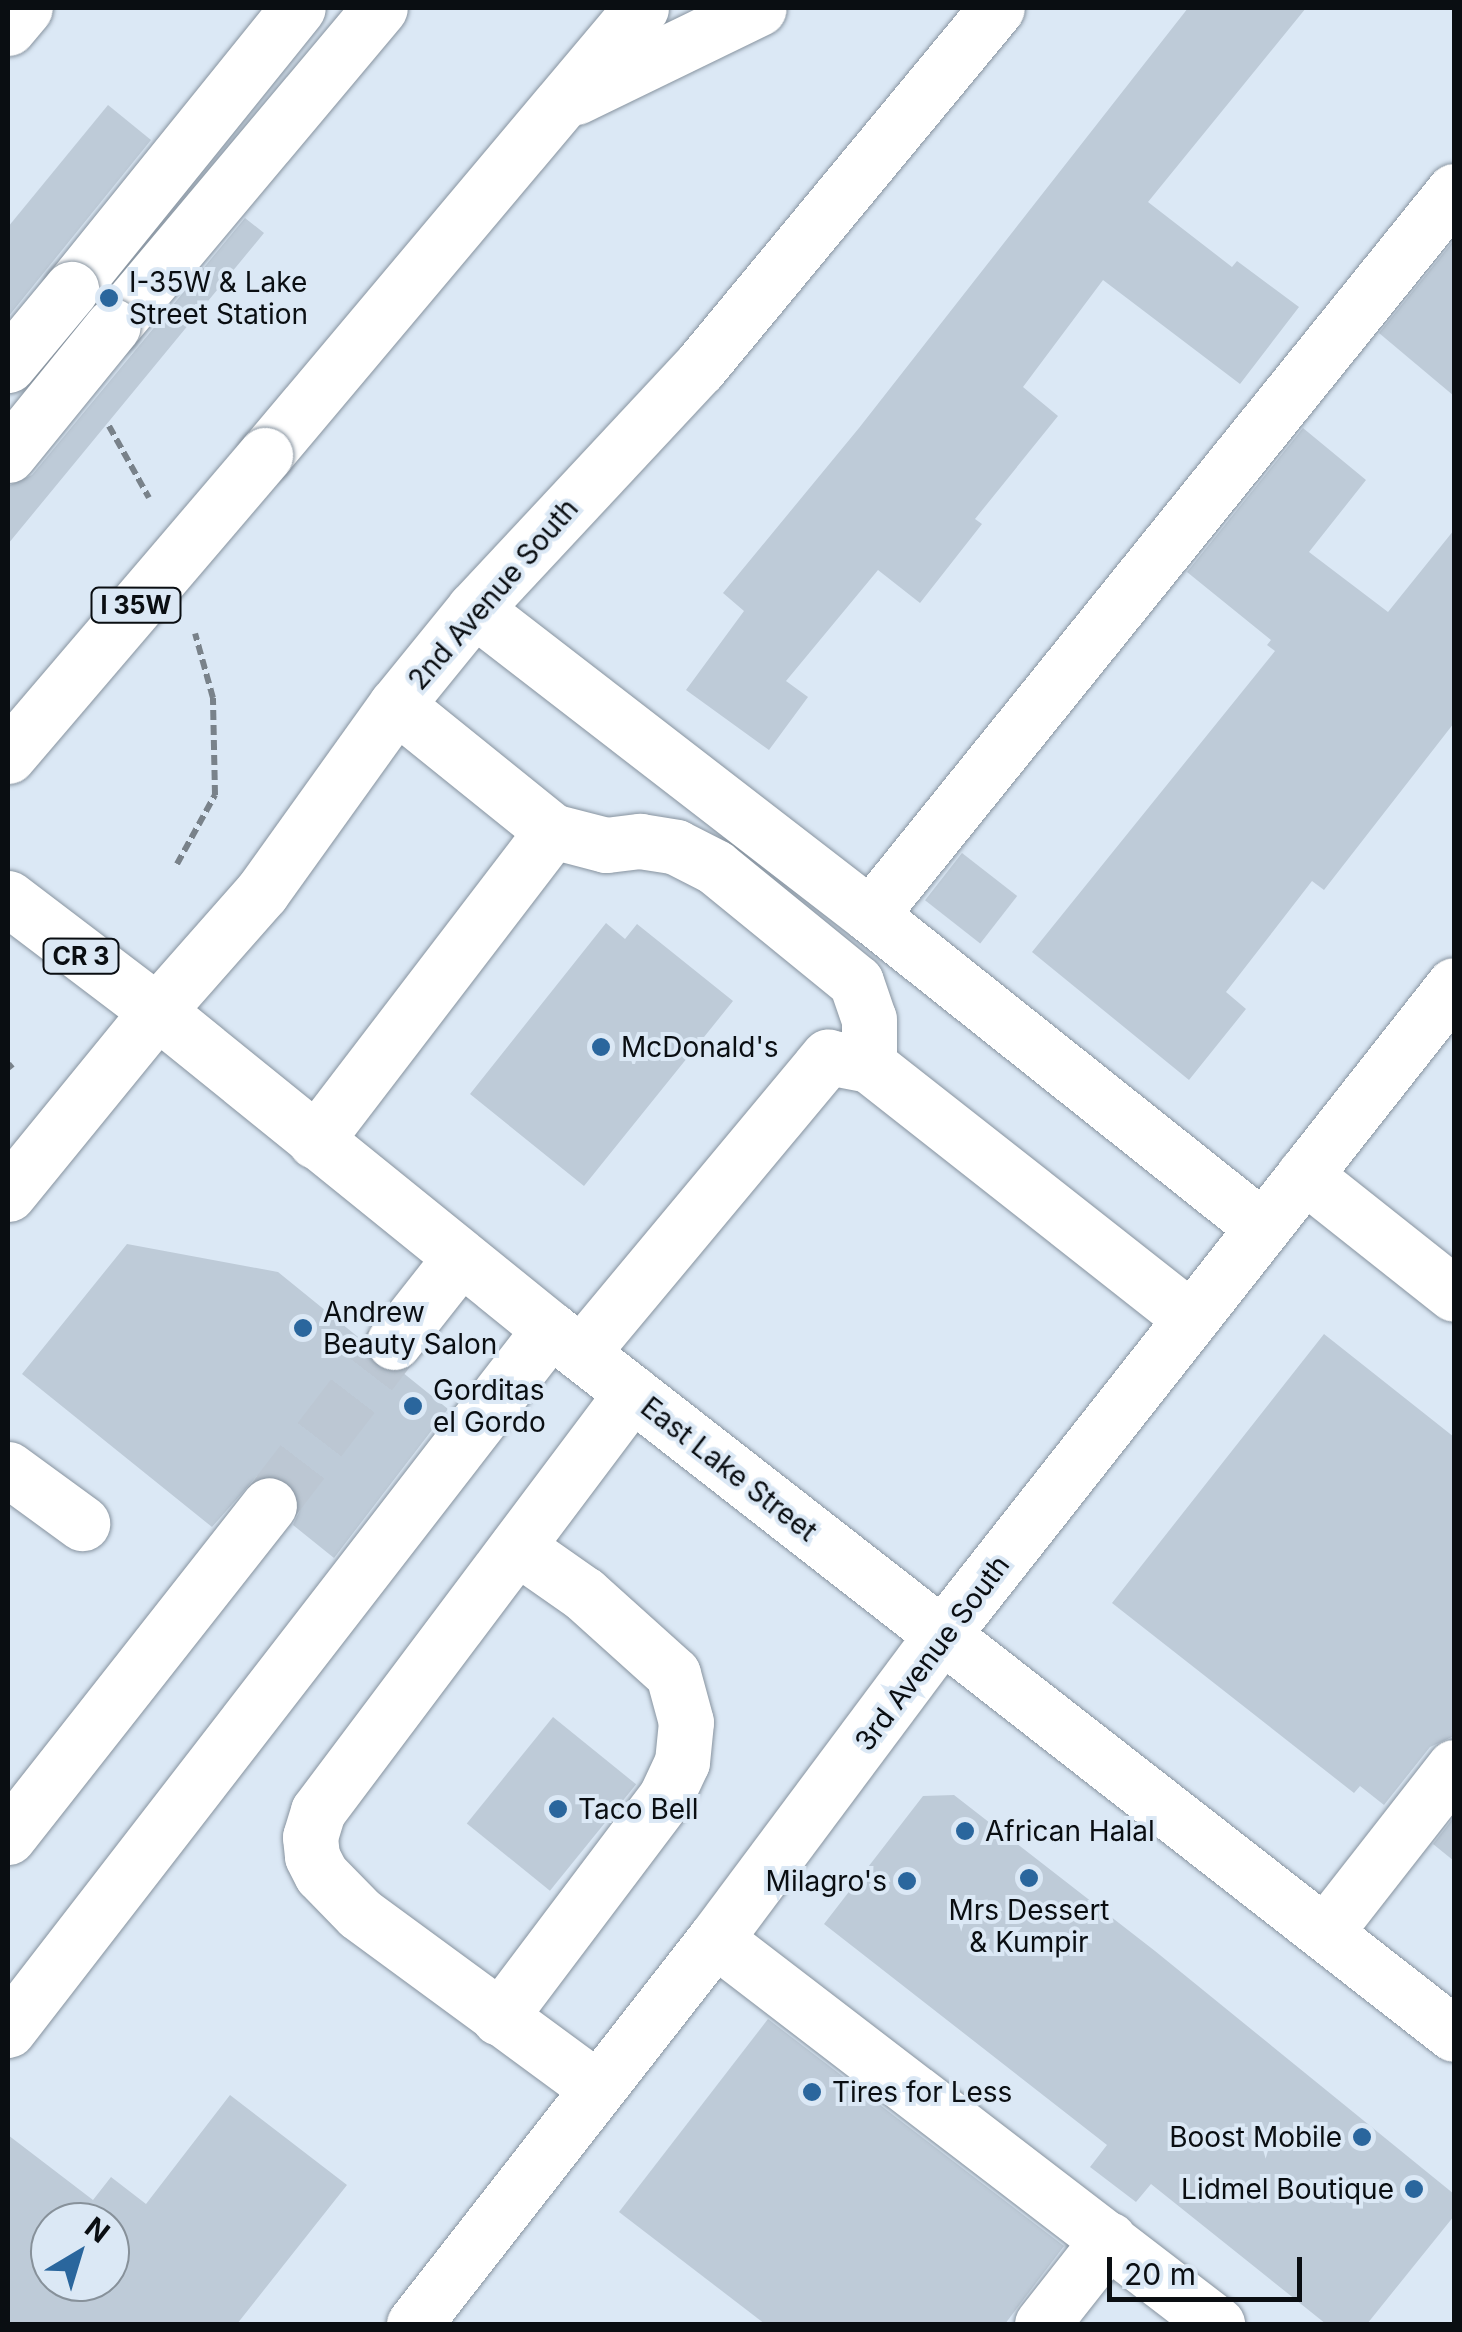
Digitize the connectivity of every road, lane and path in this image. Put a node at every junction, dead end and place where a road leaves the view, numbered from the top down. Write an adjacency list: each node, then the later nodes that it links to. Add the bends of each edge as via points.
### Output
1 (25, 8): 7 (main road)
2 (298, 8): 10 (main road, bridge)
3 (380, 8): 11 (main road, bridge)
4 (641, 8): 8 (main road, I 35W)
5 (759, 8): 8 (main road)
6 (997, 8): 12 (main road, 2nd Avenue South, via 699,368)
7 (8, 28)
8 (550, 110): 14 (main road, I 35W, bridge)
9 (1454, 191): 17 (main road)
10 (8, 364)
11 (8, 455)
12 (474, 609): 13 (main road, 2nd Avenue South); 17 (main road)
13 (396, 706): 15 (main road); 19 (main road, 2nd Avenue South, via 262,892)
14 (8, 756)
15 (552, 830): 20 (main road, via 606,845 676,847 716,867 856,982 869,1019); 21 (main road)
16 (8, 898): 19 (main road, East Lake Street / CR 3)
17 (870, 915): 24 (main road)
18 (1454, 985): 22 (main road, 3rd Avenue South)
19 (158, 1011): 21 (main road, East Lake Street / CR 3); 23 (main road, 2nd Avenue South)
20 (869, 1066): 27 (main road); 28 (main road, via 828,1057)
21 (314, 1141): 25 (main road, East Lake Street / CR 3)
22 (1304, 1175): 24 (main road, 3rd Avenue South); 26 (main road)
23 (8, 1194)
24 (1262, 1227): 27 (main road, 3rd Avenue South)
25 (460, 1258): 28 (main road, East Lake Street / CR 3); 29 (main road)
26 (1454, 1294)
27 (1191, 1318): 35 (main road, 3rd Avenue South)
28 (566, 1341): 30 (main road, East Lake Street / CR 3); 41 (main road)
29 (394, 1342)
30 (632, 1393): 34 (main road); 35 (main road, East Lake Street / CR 3)
31 (8, 1469): 33 (main road)
32 (269, 1505): 37 (main road)
33 (82, 1523)
34 (517, 1547): 40 (main road, via 584,1594 674,1674 686,1722 682,1762 666,1796); 40 (main road, via 318,1811 310,1836 321,1874 358,1913)
35 (942, 1636): 38 (main road, East Lake Street / CR 3); 39 (main road, 3rd Avenue South)
36 (1454, 1768): 38 (main road)
37 (8, 1838)
38 (1326, 1931): 42 (main road, East Lake Street / CR 3)
39 (715, 1939): 43 (main road, 3rd Avenue South); 44 (main road)
40 (499, 2018): 43 (main road)
41 (8, 2030)
42 (1454, 2034)
43 (597, 2088): 45 (main road, 3rd Avenue South)
44 (1109, 2238): 46 (main road); 47 (main road)
45 (414, 2324)
46 (1042, 2324)
47 (1217, 2324)

